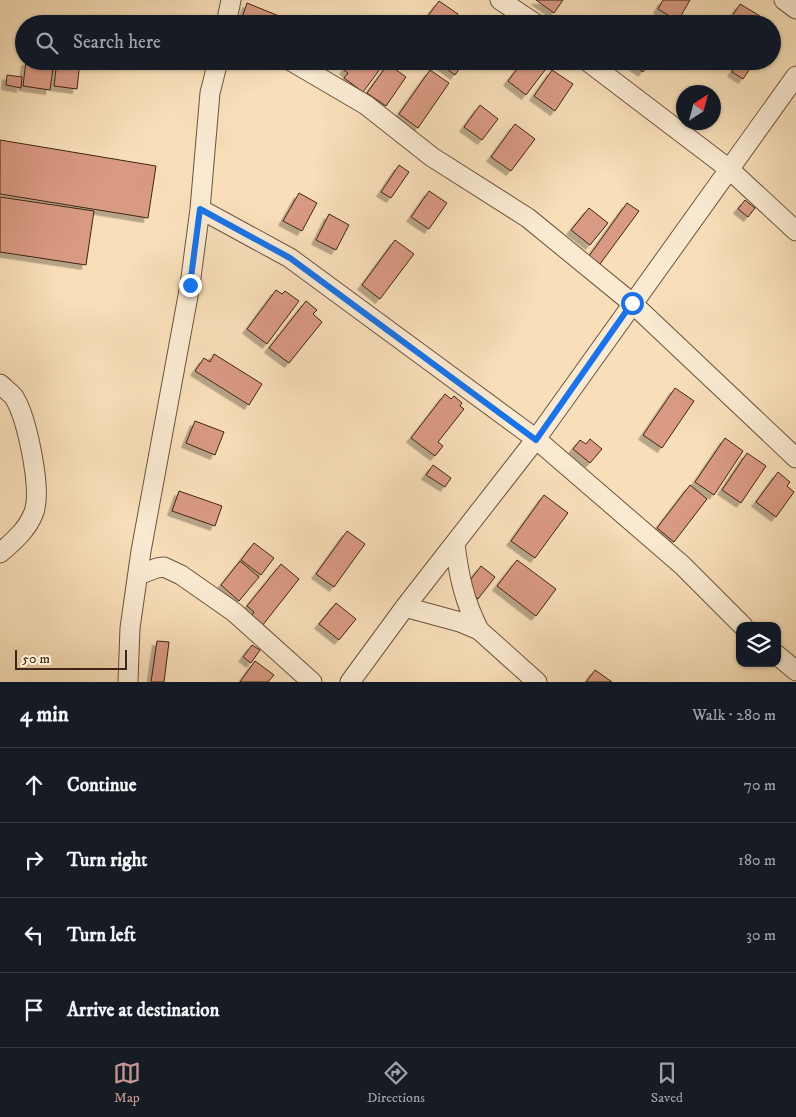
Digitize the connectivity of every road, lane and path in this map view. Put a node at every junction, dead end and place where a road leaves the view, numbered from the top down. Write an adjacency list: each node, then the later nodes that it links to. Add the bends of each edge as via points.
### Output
1 (231, 0): 5 (street)
2 (500, 0): 6 (street)
3 (784, 0): 4 (street)
4 (796, 8)
5 (228, 15)
6 (522, 15)
7 (216, 70): 12 (street, via 210,94)
8 (306, 70): 14 (street, via 366,105 432,157 528,218)
9 (599, 70): 11 (street)
10 (796, 76): 11 (street)
11 (729, 169): 13 (street); 14 (street)
12 (200, 209): 16 (street, via 290,258); 20 (street, via 190,285)
13 (796, 231)
14 (632, 303): 16 (street); 17 (street)
15 (0, 384): 19 (street, via 13,396 25,421 36,485 34,510 28,525)
16 (536, 440): 18 (street); 22 (street, via 682,565)
17 (796, 458)
18 (455, 544): 21 (street); 23 (street, via 460,580)
19 (0, 553)
20 (138, 575): 26 (street, via 130,628); 27 (street, via 164,567 181,575 234,612)
21 (405, 607): 23 (street); 28 (street)
22 (739, 622)
23 (479, 630): 29 (street)
24 (781, 659): 25 (street)
25 (796, 672)
26 (128, 682)
27 (312, 682)
28 (350, 682)
29 (537, 682)

